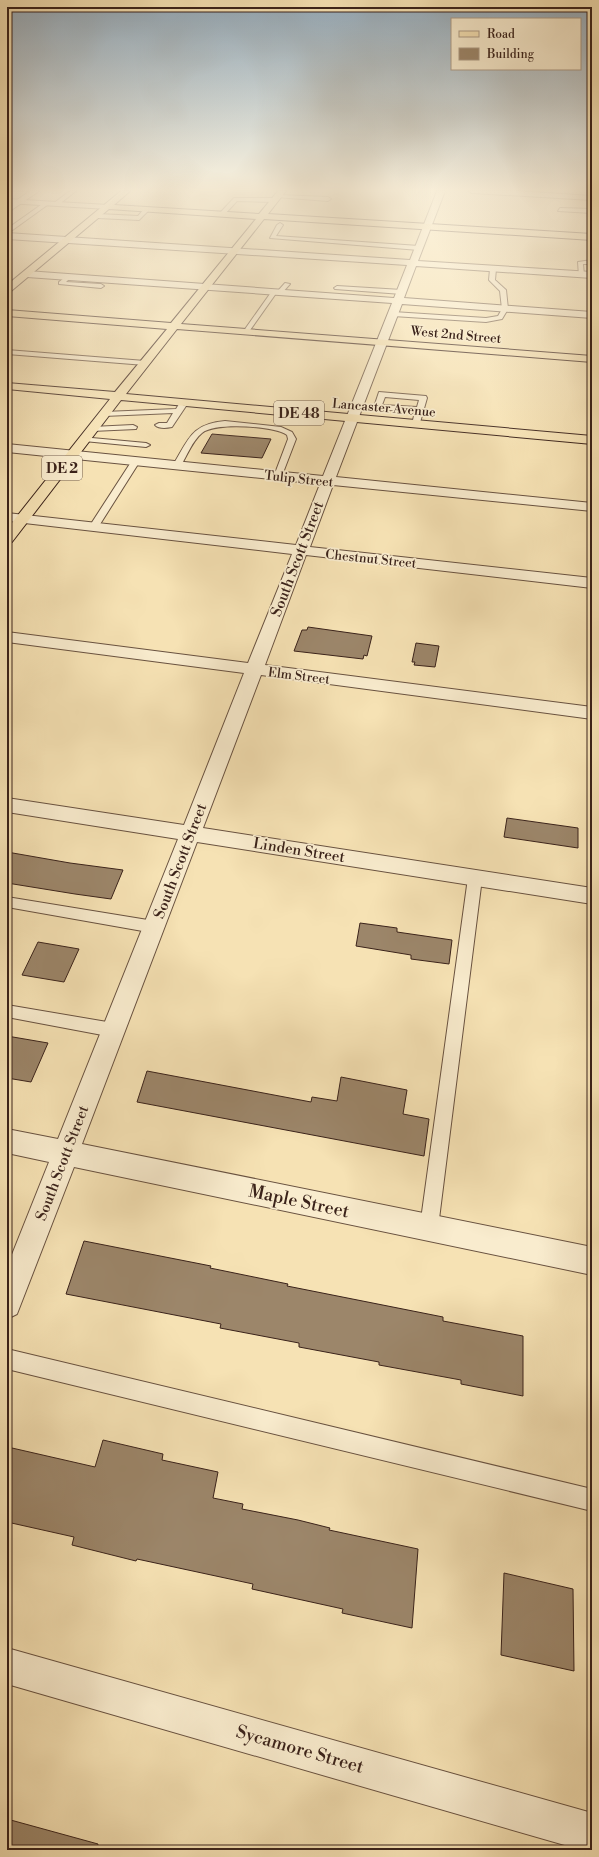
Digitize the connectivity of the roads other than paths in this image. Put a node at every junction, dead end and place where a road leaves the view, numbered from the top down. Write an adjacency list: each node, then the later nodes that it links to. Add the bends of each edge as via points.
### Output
1 (22, 278): 11 (main road)
2 (67, 278): 8 (lane, via 61,284)
3 (82, 278): 9 (street)
4 (213, 278): 9 (main road, DE 2)
5 (407, 278): 13 (street, South Scott Street)
6 (492, 278): 14 (lane, via 503,290)
7 (287, 284): 12 (lane)
8 (101, 286)
9 (206, 287): 12 (street); 18 (main road, DE 2)
10 (336, 288): 13 (lane)
11 (7, 290)
12 (277, 292): 13 (street); 19 (lane)
13 (400, 296): 14 (street); 16 (street, South Scott Street)
14 (505, 309): 16 (lane, via 500,318 486,320); 17 (street)
15 (7, 313): 18 (main road, West 2nd Street)
16 (393, 314): 20 (street, South Scott Street)
17 (592, 315)
18 (174, 326): 19 (main road, West 2nd Street); 23 (main road, DE 2)
19 (246, 332): 20 (main road, West 2nd Street)
20 (382, 342): 22 (main road, West 2nd Street); 31 (street, South Scott Street)
21 (7, 352): 23 (lane)
22 (592, 359)
23 (145, 363): 25 (main road, DE 2)
24 (7, 386): 25 (main road, Lancaster Avenue / DE 48)
25 (118, 396): 26 (main road, Lancaster Avenue / DE 48); 35 (main road, DE 2)
26 (151, 400): 29 (main road, Lancaster Avenue / DE 48); 30 (lane)
27 (256, 409): 29 (main road, Lancaster Avenue / DE 48); 31 (main road, Lancaster Avenue / DE 48); 36 (lane)
28 (420, 410): 28 (lane, via 399,409 378,407 382,394 423,398); 34 (lane)
29 (179, 411): 30 (lane); 32 (lane)
30 (140, 413): 35 (lane)
31 (352, 418): 34 (main road, Lancaster Avenue / DE 48); 44 (street, South Scott Street)
32 (159, 422)
33 (133, 423): 35 (lane)
34 (416, 424): 37 (main road, Lancaster Avenue / DE 48)
35 (95, 426): 38 (lane); 40 (main road, DE 2)
36 (247, 426): 42 (lane, via 214,424 199,430); 43 (lane, via 281,428 292,435)
37 (592, 440)
38 (146, 445)
39 (7, 448): 40 (street, Tulip Street)
40 (73, 454): 41 (street, Tulip Street); 47 (main road, DE 2)
41 (136, 461): 42 (street, Tulip Street); 48 (lane)
42 (177, 465): 43 (street, Tulip Street)
43 (278, 476): 44 (street, Tulip Street)
44 (327, 481): 45 (street, Tulip Street); 50 (street, South Scott Street)
45 (592, 507)
46 (7, 517): 47 (street, Chestnut Street)
47 (22, 519): 48 (street, Chestnut Street); 49 (main road, DE 2)
48 (94, 527): 50 (street, Chestnut Street)
49 (7, 539)
50 (301, 550): 51 (street, Chestnut Street); 53 (street, South Scott Street)
51 (592, 583)
52 (7, 637): 53 (street, Elm Street)
53 (254, 669): 54 (street, Elm Street); 56 (street, South Scott Street)
54 (592, 713)
55 (7, 805): 56 (street, Linden Street)
56 (190, 834): 57 (street, Linden Street); 60 (street, South Scott Street)
57 (474, 878): 58 (street, Linden Street); 65 (lane)
58 (592, 896)
59 (8, 903): 60 (lane)
60 (154, 927): 62 (street, South Scott Street)
61 (7, 1011): 62 (lane)
62 (114, 1030): 64 (street, South Scott Street)
63 (7, 1141): 64 (street, Maple Street)
64 (66, 1153): 65 (street, Maple Street); 67 (street, South Scott Street)
65 (428, 1227): 66 (street, Maple Street)
66 (592, 1261)
67 (7, 1304)
68 (7, 1359): 69 (lane)
69 (592, 1500)
70 (7, 1666): 71 (street, Sycamore Street)
71 (592, 1833)

